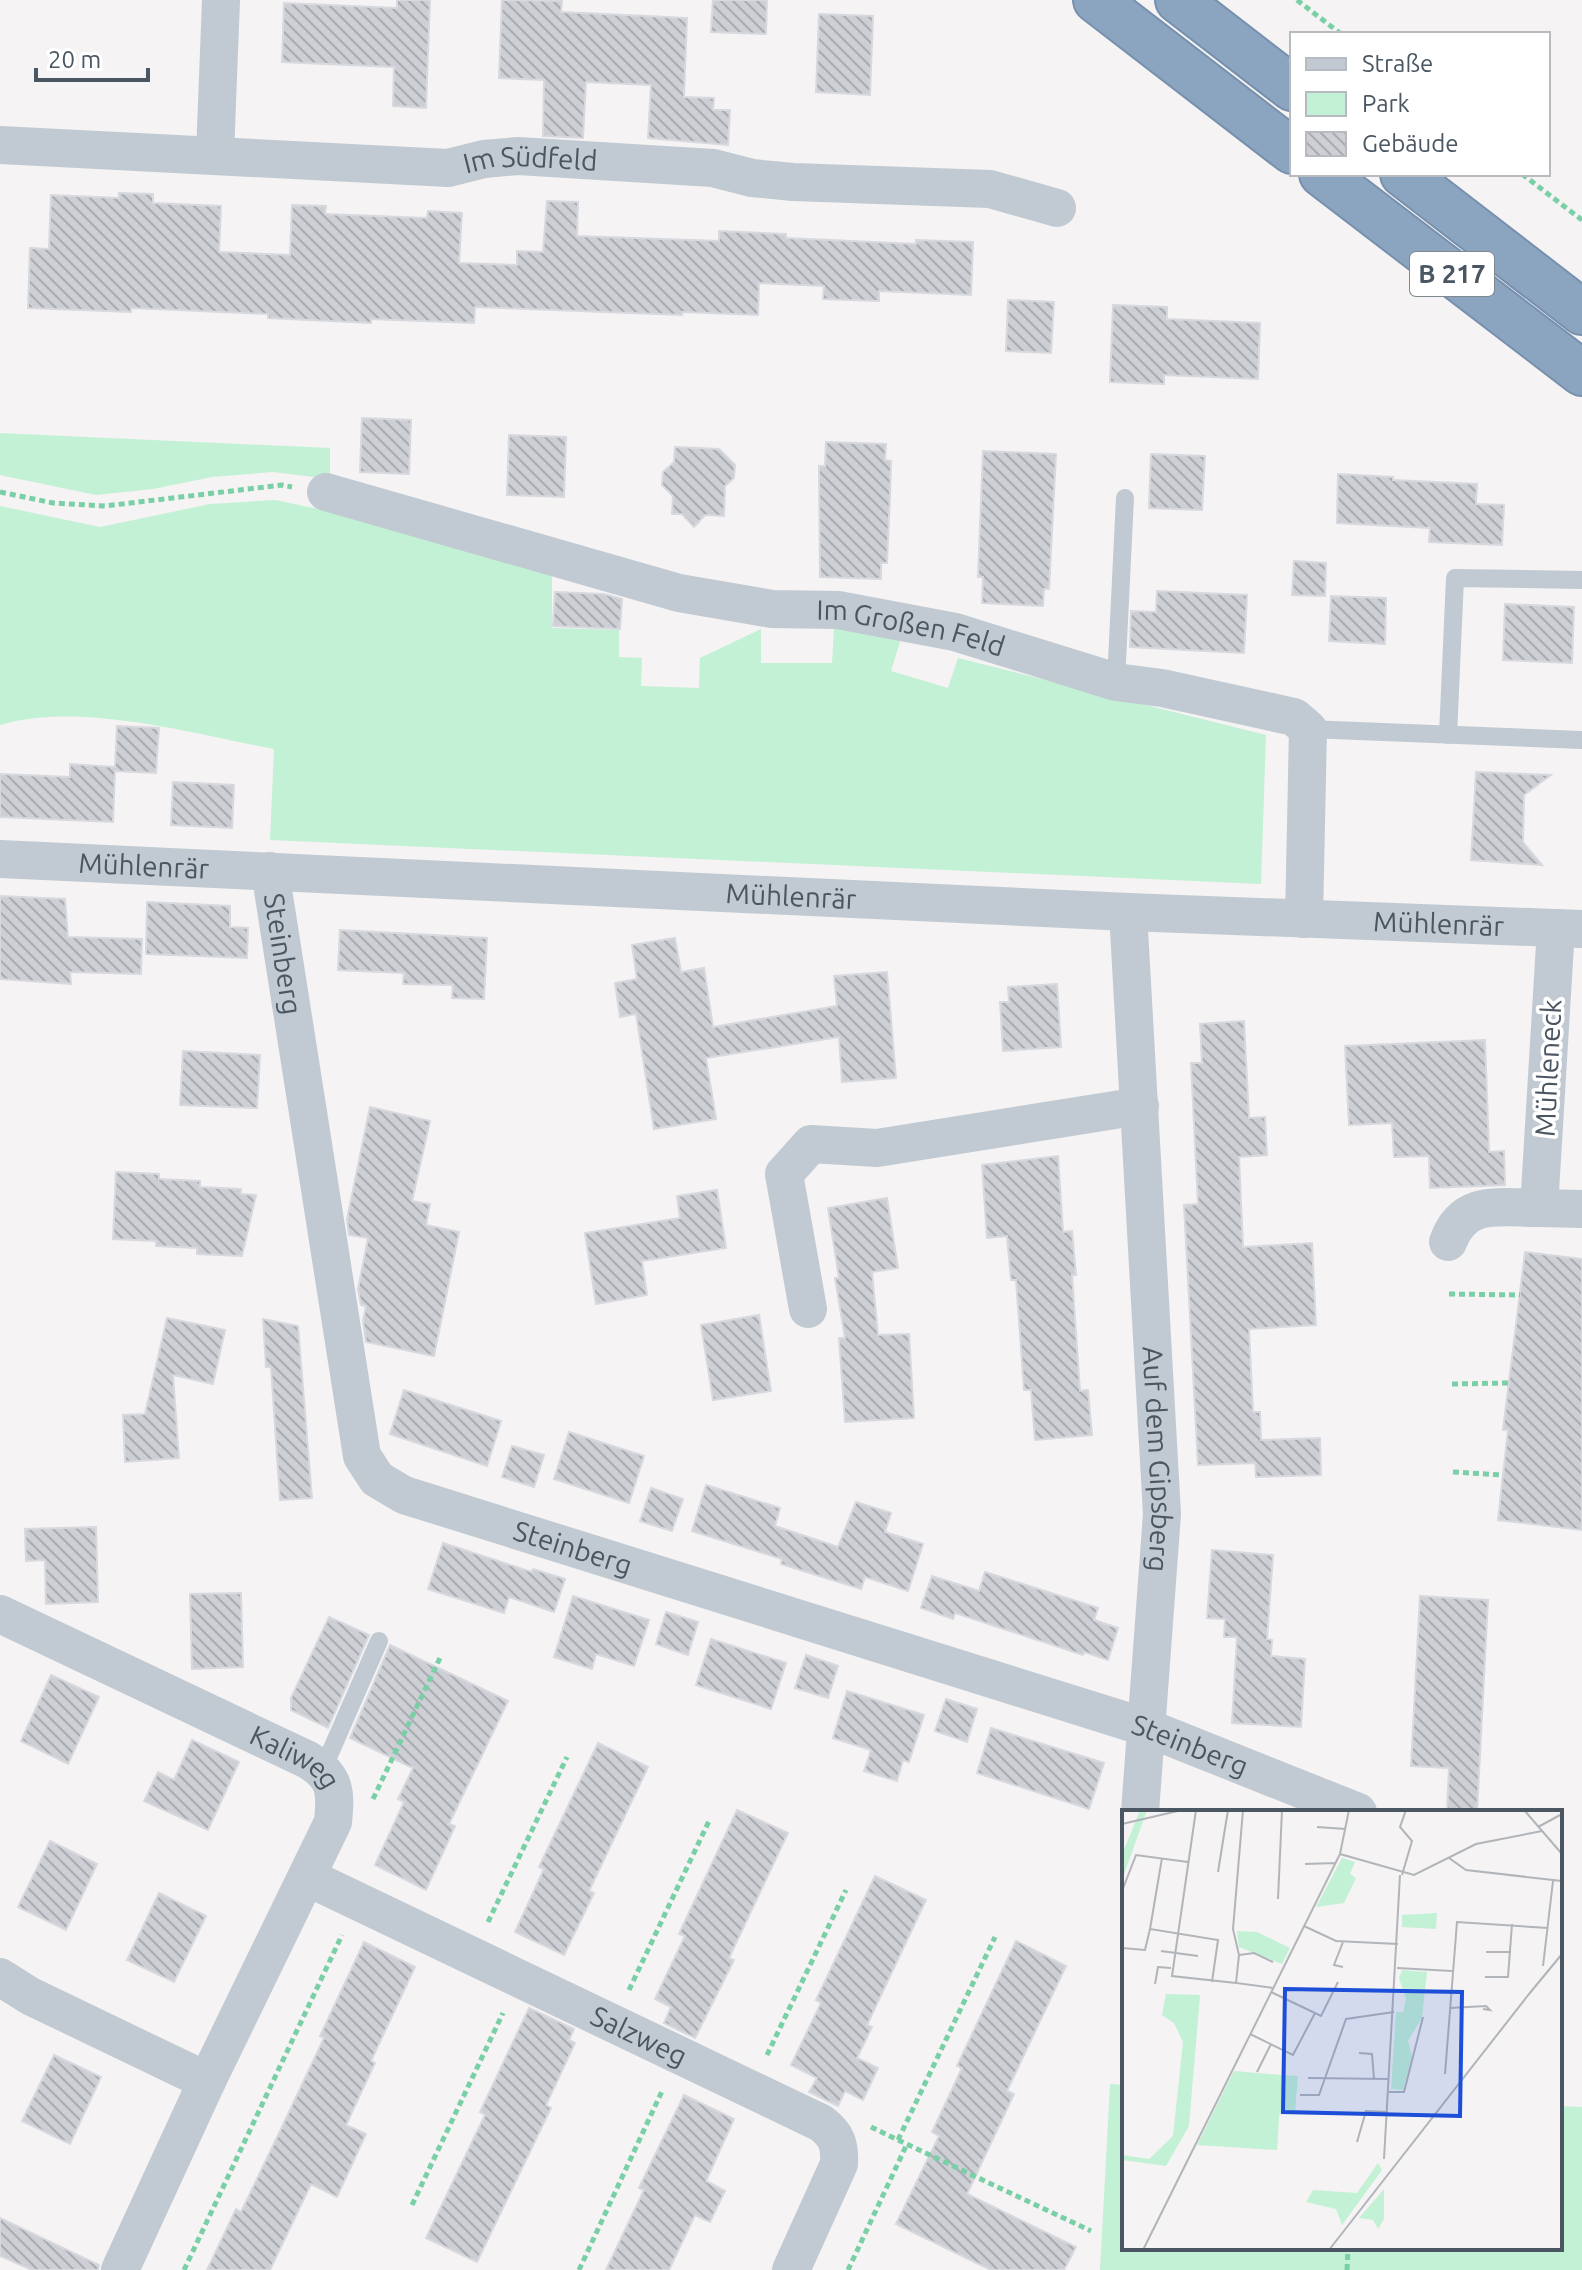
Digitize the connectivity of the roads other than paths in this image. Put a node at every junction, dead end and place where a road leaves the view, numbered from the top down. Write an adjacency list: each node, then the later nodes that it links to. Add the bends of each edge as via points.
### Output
1 (221, 0): 7 (street)
2 (1096, 0): 6 (highway)
3 (1178, 0): 4 (highway)
4 (1290, 86)
5 (0, 145): 7 (street, Im Südfeld)
6 (1290, 149)
7 (215, 155): 10 (street, Im Südfeld, via 448,168 518,156 698,167 793,182 990,189)
8 (1325, 176): 12 (highway, B 217)
9 (1406, 176): 11 (highway, B 217)
10 (1057, 208)
11 (1582, 312)
12 (1582, 373)
13 (326, 492): 16 (street, Im Großen Feld, via 679,593 772,609 838,610 955,632)
14 (1125, 498): 16 (lane)
15 (1582, 580): 18 (lane, via 1455,578)
16 (1116, 682): 17 (street, Im Großen Feld, via 1277,712)
17 (1308, 729): 18 (lane); 23 (street)
18 (1448, 735): 19 (lane)
19 (1582, 740)
20 (0, 859): 21 (street, Mühlenrär)
21 (270, 871): 22 (street, Mühlenrär); 32 (street, Steinberg, via 362,1456 377,1479 404,1495)
22 (1128, 912): 23 (street, Mühlenrär); 25 (street, Auf dem Gipsberg)
23 (1304, 919): 24 (street, Mühlenrär)
24 (1569, 929): 26 (street, Mühleneck)
25 (1140, 1106): 29 (street, via 877,1148 811,1144 784,1174); 32 (street, Auf dem Gipsberg, via 1162,1514)
26 (1539, 1208): 27 (street); 28 (street, via 1470,1212 1454,1225)
27 (1582, 1209)
28 (1448, 1242)
29 (808, 1309)
30 (0, 1614): 33 (street, Kaliweg)
31 (379, 1641): 33 (lane)
32 (1145, 1727): 34 (street, Auf dem Gipsberg); 35 (street, Steinberg)
33 (323, 1769): 36 (street, Kaliweg, via 336,1795 333,1822)
34 (1140, 1810)
35 (1353, 1810)
36 (307, 1877): 38 (street, Kaliweg); 40 (street, Salzweg, via 832,2131 840,2145 839,2164)
37 (0, 1977): 38 (street)
38 (207, 2081): 39 (street, Kaliweg)
39 (120, 2270)
40 (791, 2270)

